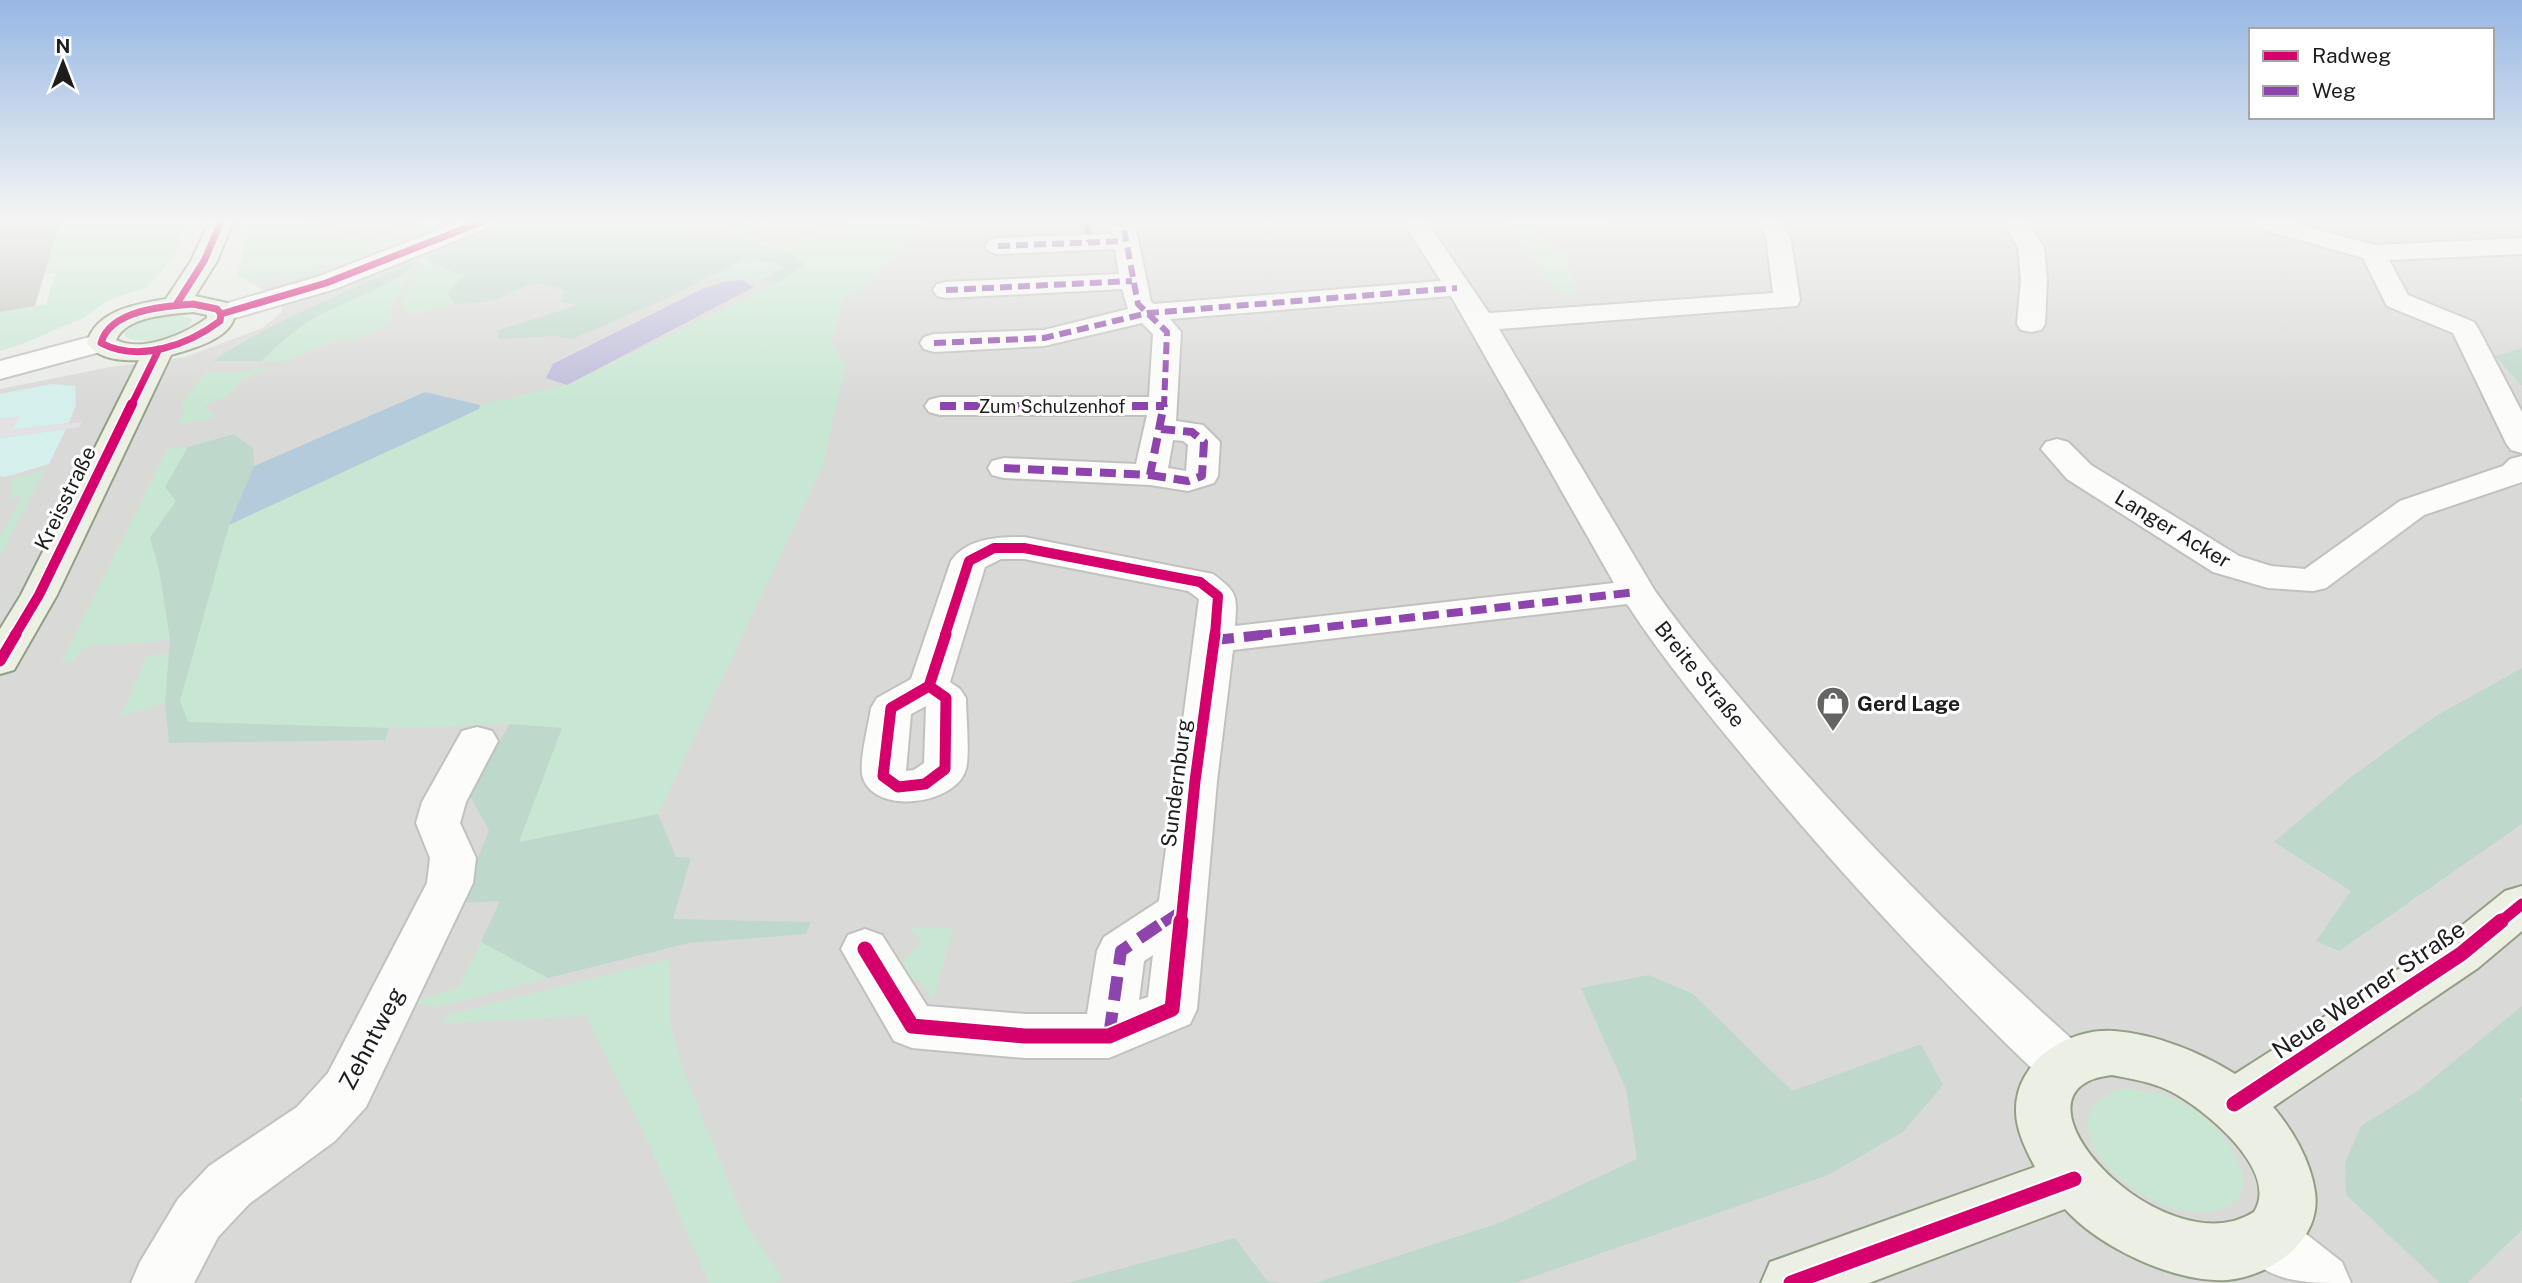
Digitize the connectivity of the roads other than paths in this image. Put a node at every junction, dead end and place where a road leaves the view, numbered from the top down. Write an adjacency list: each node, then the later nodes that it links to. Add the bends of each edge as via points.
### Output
1 (1132, 281): 14 (street, via 1138,304)
2 (191, 282): 11 (main road)
3 (326, 282): 12 (street)
4 (1114, 282): 10 (street)
5 (1453, 282): 9 (street, Breite Straße)
6 (1784, 282): 13 (street, via 1787,300)
7 (2034, 282): 15 (street)
8 (2388, 282): 22 (street, via 2398,300 2464,328)
9 (1457, 288): 13 (street, Breite Straße); 14 (street, via 1198,309 1178,320)
10 (946, 290)
11 (176, 305): 12 (main road, via 207,306); 16 (main road, via 120,321 104,331)
12 (221, 314): 18 (main road, via 220,321 205,333)
13 (1481, 322): 27 (street, Breite Straße)
14 (1158, 323): 17 (street, via 1044,338); 21 (street)
15 (2031, 324)
16 (101, 343): 18 (main road, via 120,351); 19 (street)
17 (934, 343)
18 (159, 349): 29 (main road, Kreisstraße, via 39,595)
19 (0, 370)
20 (940, 406): 21 (street, Zum Schulzenhof)
21 (1162, 418): 26 (street); 26 (street, Zum Schulzenhof, via 1204,442 1202,475 1188,481)
22 (2522, 443)
23 (2057, 449): 24 (street, Langer Acker, via 2079,472 2225,564 2268,577 2313,580 2413,508 2515,473)
24 (2522, 466)
25 (1004, 468): 26 (street, Zum Schulzenhof)
26 (1150, 475)
27 (1637, 592): 28 (street); 34 (street, Breite Straße, via 1665,635 1830,832 1996,1004)
28 (1215, 640): 30 (street, Sundernburg, via 1218,596 1200,582 1024,548 994,548 970,561); 33 (street, Sundernburg, via 1182,910 1121,951 1110,1036 1025,1037 912,1026)
29 (0, 661)
30 (929, 686)
31 (477, 741): 38 (street, Zehntweg, via 444,802 438,823 453,858 450,883 346,1090 316,1124 229,1185 198,1218)
32 (2522, 904): 35 (main road, Neue Werner Straße, via 2461,954)
33 (864, 949)
34 (2064, 1066): 35 (main road, via 2085,1056 2142,1057 2174,1067); 36 (main road, via 2047,1085 2042,1112 2051,1144)
35 (2234, 1104): 37 (main road, via 2275,1153 2285,1178 2287,1202 2281,1224)
36 (2074, 1179): 37 (main road, via 2134,1228 2171,1244 2207,1251 2240,1250); 39 (main road)
37 (2266, 1239): 40 (street)
38 (161, 1283)
39 (1791, 1283)
40 (2321, 1283)

